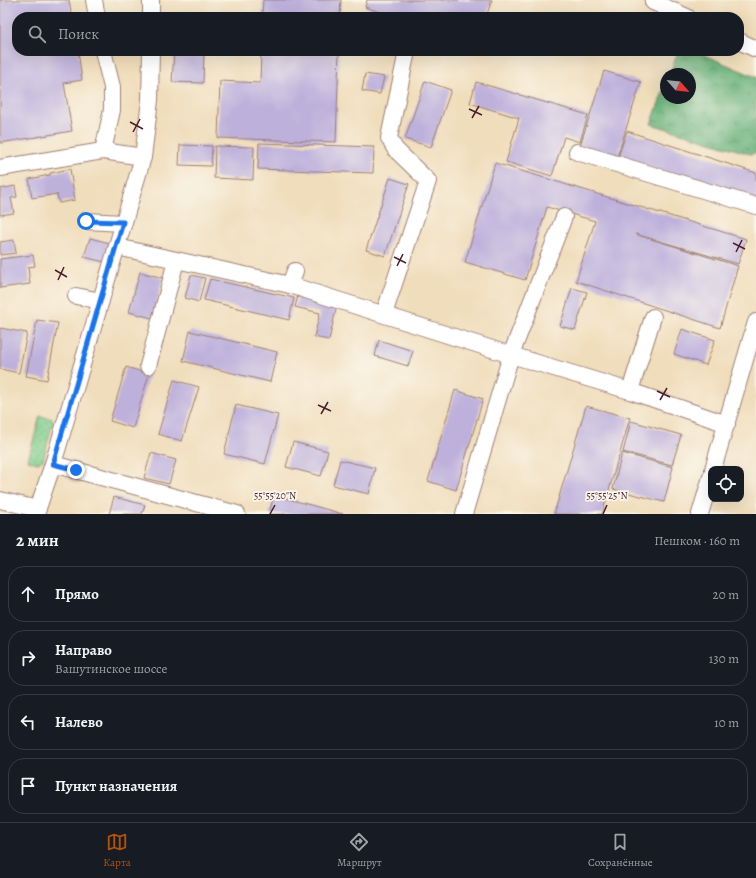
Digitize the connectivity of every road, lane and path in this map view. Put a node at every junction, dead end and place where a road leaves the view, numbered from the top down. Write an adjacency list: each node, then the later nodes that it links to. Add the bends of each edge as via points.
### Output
1 (94, 0): 4 (street)
2 (151, 0): 5 (street)
3 (654, 0): 6 (street, via 653,2)
4 (96, 12)
5 (151, 12)
6 (676, 12)
7 (744, 43): 8 (street)
8 (756, 49)
9 (104, 56): 12 (street, via 112,87 112,110)
10 (151, 56): 14 (street, via 150,100)
11 (406, 56): 24 (street, via 389,138 395,149 428,181)
12 (103, 151): 14 (street); 15 (street)
13 (578, 152): 16 (street)
14 (143, 157): 19 (street)
15 (0, 168)
16 (756, 206)
17 (564, 217): 27 (street)
18 (86, 221): 19 (street)
19 (123, 222): 20 (street)
20 (117, 247): 21 (street); 23 (street)
21 (176, 261): 24 (street, via 292,278); 28 (street)
22 (76, 296): 23 (street)
23 (101, 301): 31 (street)
24 (384, 314): 27 (street)
25 (653, 317): 29 (street)
26 (756, 322): 30 (street)
27 (511, 355): 29 (street); 37 (street)
28 (148, 366)
29 (630, 391): 30 (street)
30 (727, 424): 32 (street)
31 (53, 464): 35 (street); 36 (street)
32 (714, 466)
33 (708, 487): 38 (street)
34 (0, 500): 35 (street)
35 (37, 511)
36 (237, 514)
37 (464, 514)
38 (700, 514)

